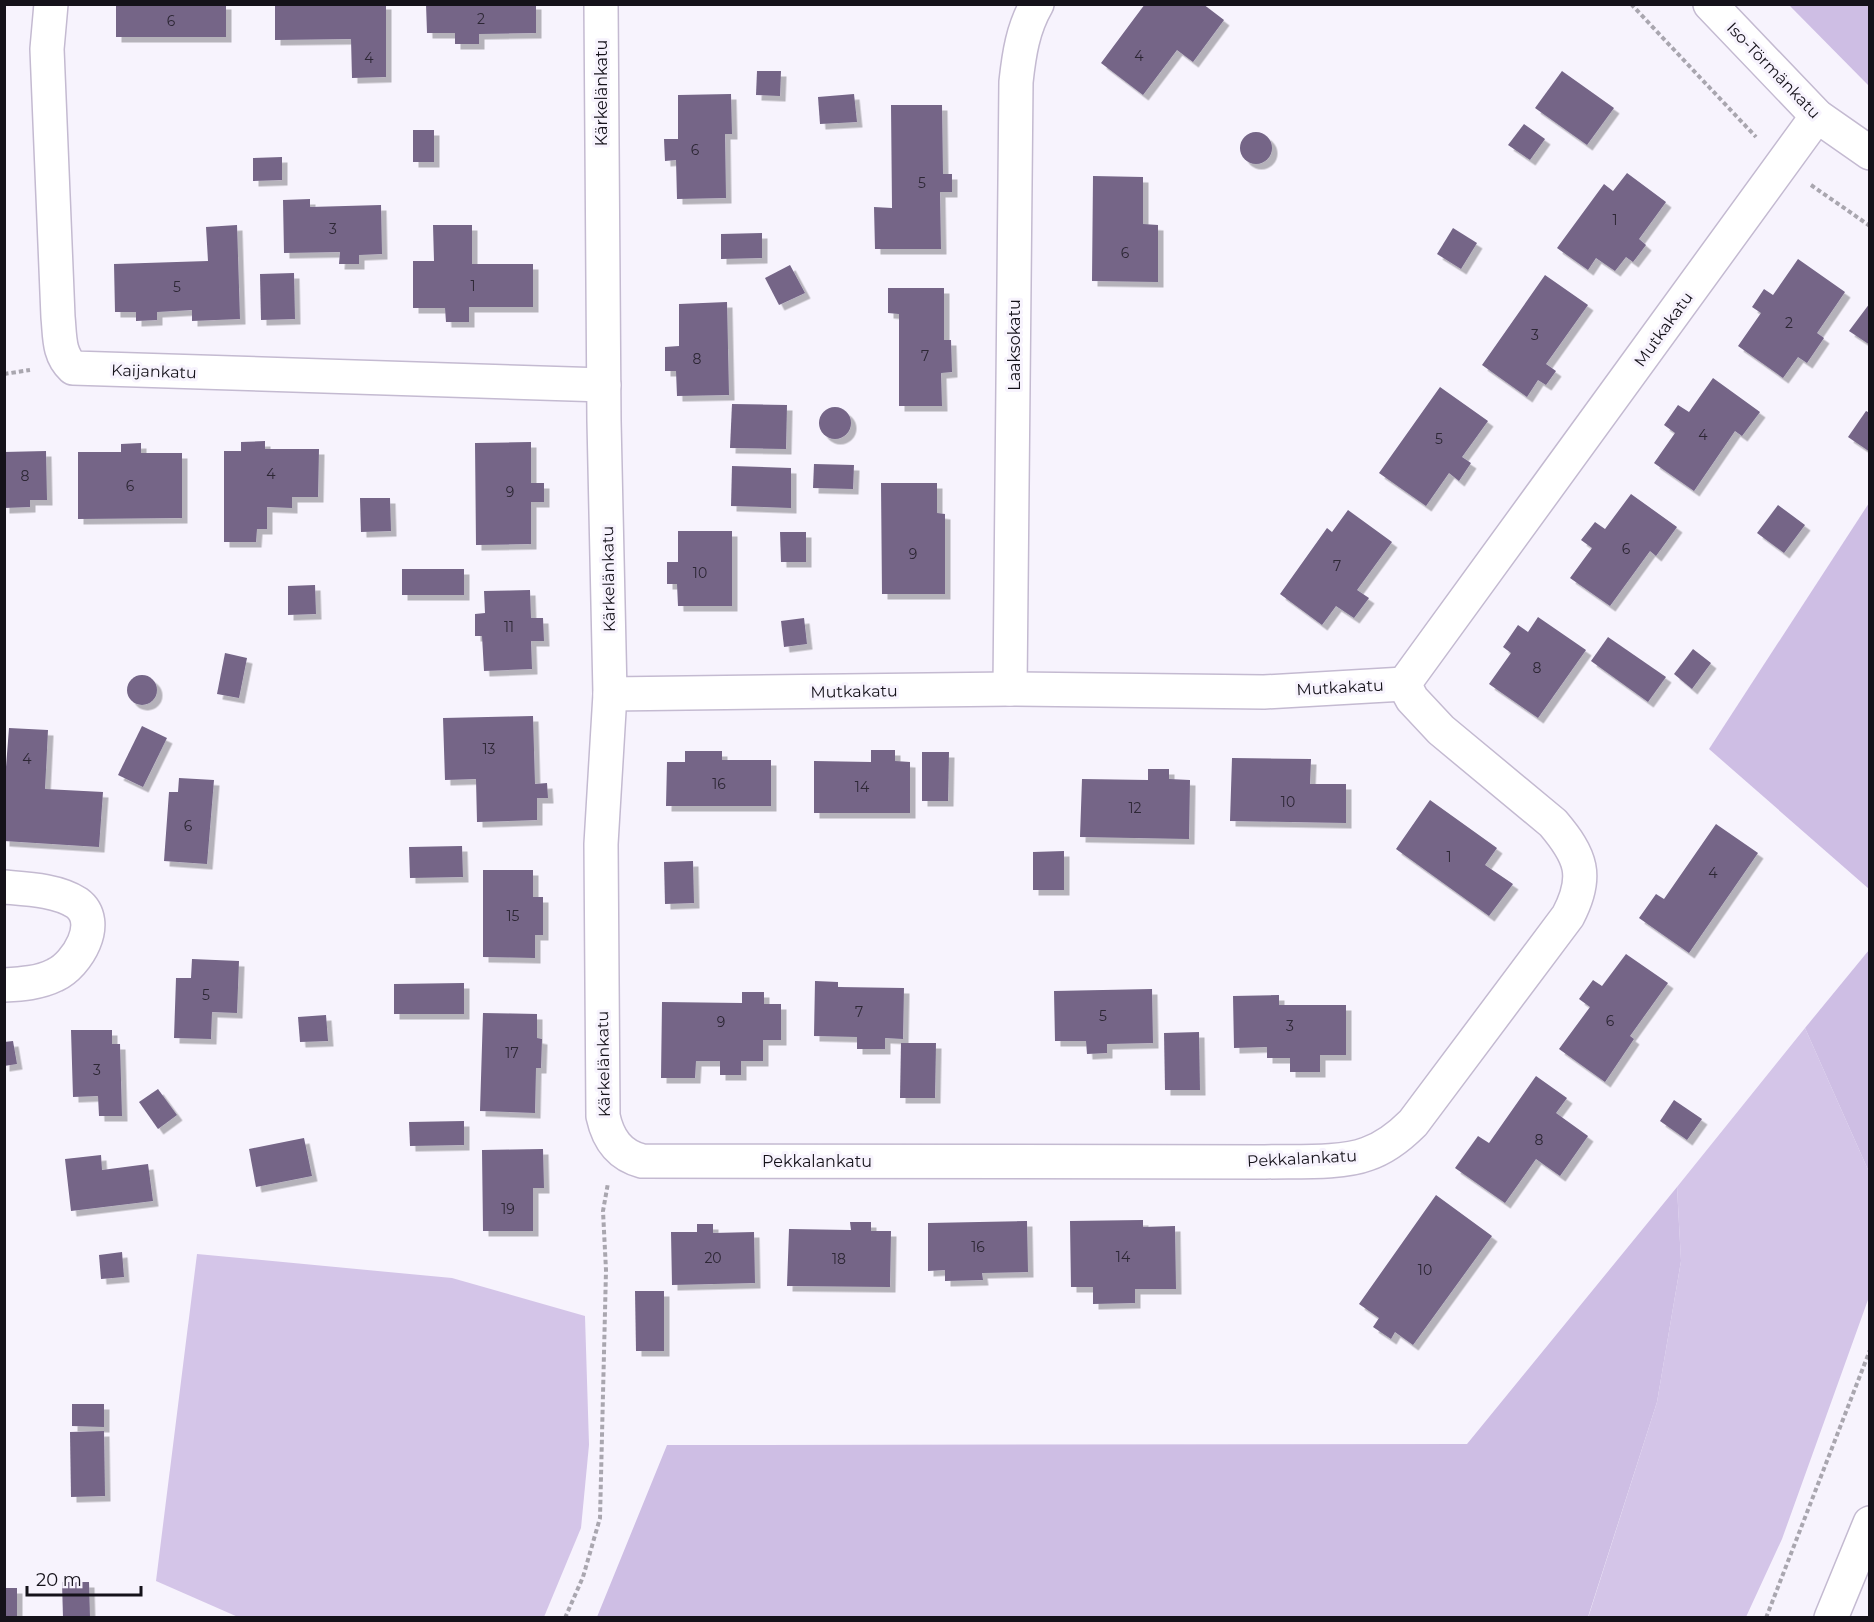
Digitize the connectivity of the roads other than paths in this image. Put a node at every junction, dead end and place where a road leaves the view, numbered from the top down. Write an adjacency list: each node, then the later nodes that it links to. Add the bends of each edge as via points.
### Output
1 (51, 4): 7 (street, Kaijankatu, via 47,49 58,317 61,352 73,368)
2 (601, 4): 7 (street, Kärkelänkatu)
3 (1038, 4): 9 (street, Laaksokatu, via 1024,33 1016,81)
4 (1710, 4): 5 (street, Iso-Törmänkatu)
5 (1817, 116): 6 (street, Iso-Törmänkatu); 8 (street, Mutkakatu)
6 (1869, 153)
7 (604, 385): 10 (street, Kärkelänkatu)
8 (1404, 684): 9 (street, Mutkakatu, via 1264,692); 13 (street, Pekkalankatu, via 1440,730 1553,823 1578,862 1580,887 1568,916 1413,1123 1383,1147 1351,1159 1264,1162 642,1161)
9 (1010, 689): 10 (street, Mutkakatu)
10 (610, 694): 13 (street, Kärkelänkatu, via 601,844 603,1116)
11 (4, 886): 12 (street, via 58,894 71,900 79,905 88,926 81,950 56,975)
12 (4, 985)
13 (619, 1148)
14 (1869, 1523): 15 (street)
15 (1831, 1617)

